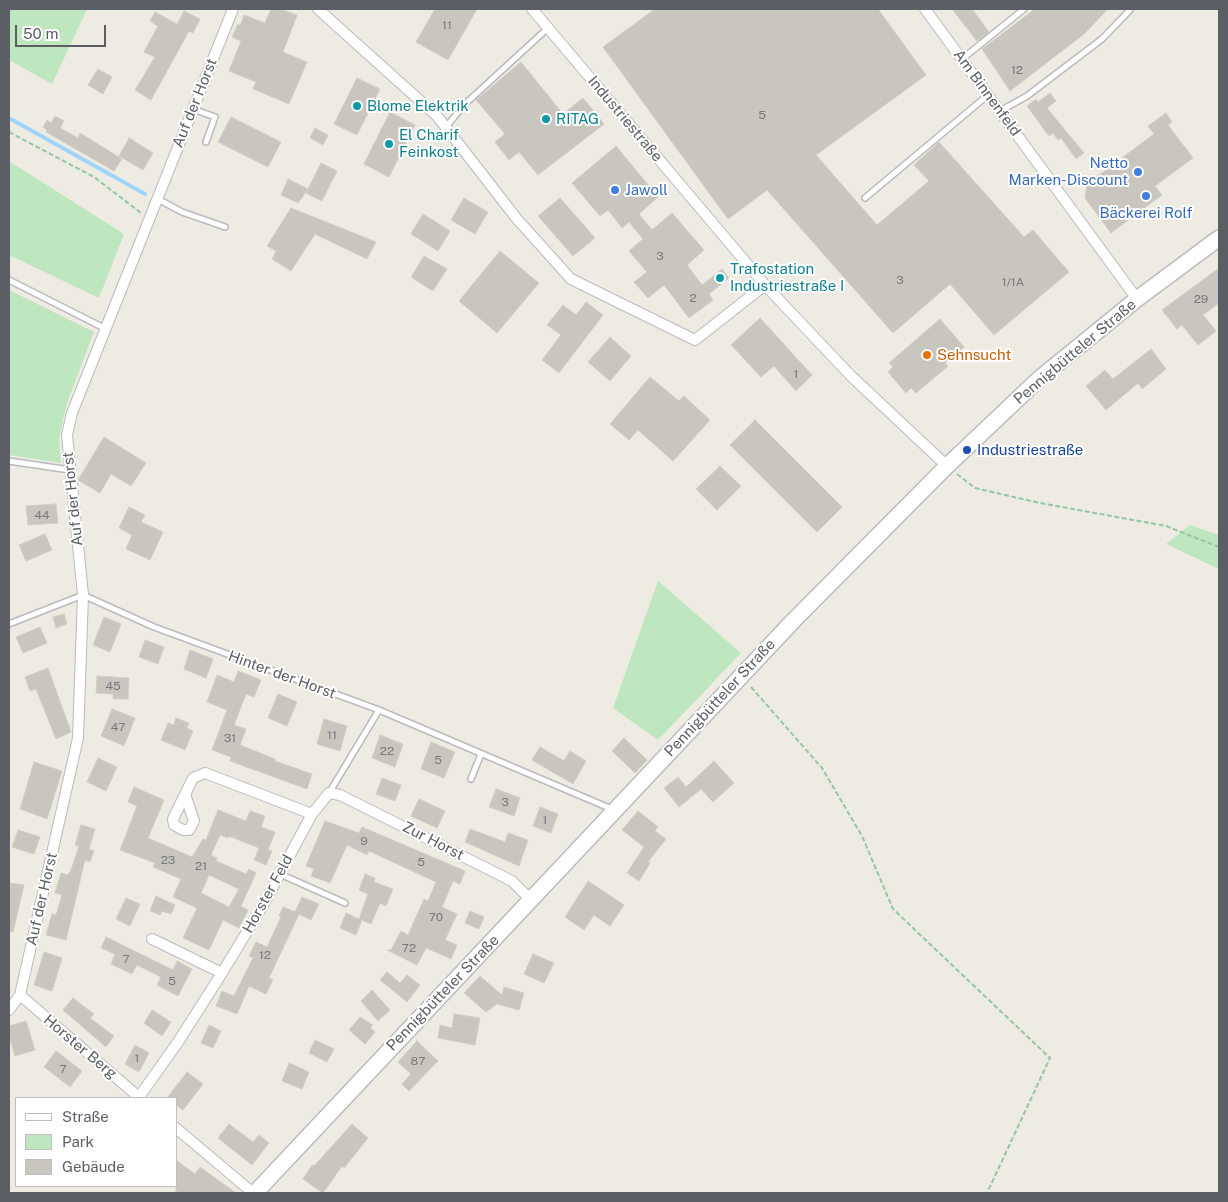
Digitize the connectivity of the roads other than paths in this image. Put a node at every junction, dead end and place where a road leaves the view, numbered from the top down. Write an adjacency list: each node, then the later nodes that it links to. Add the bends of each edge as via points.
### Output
1 (233, 9): 10 (street, Auf der Horst)
2 (318, 9): 12 (street)
3 (532, 9): 7 (street, Industriestraße)
4 (925, 9): 8 (street, Am Binnenfeld)
5 (1024, 9): 8 (lane)
6 (1129, 9): 11 (lane, via 1102,39 1027,96)
7 (548, 28): 12 (lane, via 464,105); 19 (street, Industriestraße)
8 (962, 59): 9 (street, Am Binnenfeld)
9 (988, 95): 11 (street, Am Binnenfeld); 15 (lane)
10 (192, 109): 13 (lane, via 215,117); 14 (street, Auf der Horst)
11 (1000, 111): 20 (street, Am Binnenfeld)
12 (446, 127): 19 (street, via 517,219 571,280 695,340)
13 (206, 142)
14 (156, 198): 16 (lane, via 182,212); 21 (street, Auf der Horst)
15 (865, 198)
16 (225, 227)
17 (1219, 238): 20 (street, Pennigbütteler Straße)
18 (9, 280): 21 (lane)
19 (765, 285): 23 (street, Industriestraße, via 850,375)
20 (1137, 299): 23 (street, Pennigbütteler Straße, via 1040,378)
21 (104, 328): 24 (street, Auf der Horst, via 72,413 67,435)
22 (9, 461): 24 (lane)
23 (947, 466): 32 (street, Pennigbütteler Straße)
24 (70, 470): 25 (street, Auf der Horst)
25 (83, 595): 26 (lane); 27 (lane, Hinter der Horst, via 154,627); 39 (street, Auf der Horst, via 78,738)
26 (9, 624)
27 (379, 710): 28 (lane, Hinter der Horst); 30 (lane, Horster Feld)
28 (481, 754): 29 (lane); 32 (lane, Hinter der Horst)
29 (471, 779)
30 (329, 793): 33 (street, Horster Feld); 35 (street, Zur Horst, via 340,795 512,881)
31 (185, 794): 33 (street, via 193,778 205,773)
32 (614, 810): 35 (street, Pennigbütteler Straße)
33 (312, 814): 34 (street, Horster Feld)
34 (280, 874): 36 (lane); 38 (street, Horster Feld)
35 (531, 900): 44 (street, Pennigbütteler Straße)
36 (344, 903)
37 (152, 939): 38 (street)
38 (222, 973): 42 (street, Horster Feld)
39 (20, 996): 40 (street, Auf der Horst); 41 (street, Horster Berg)
40 (9, 1010)
41 (139, 1097)
42 (141, 1097)
43 (178, 1130): 44 (street)
44 (254, 1193)

